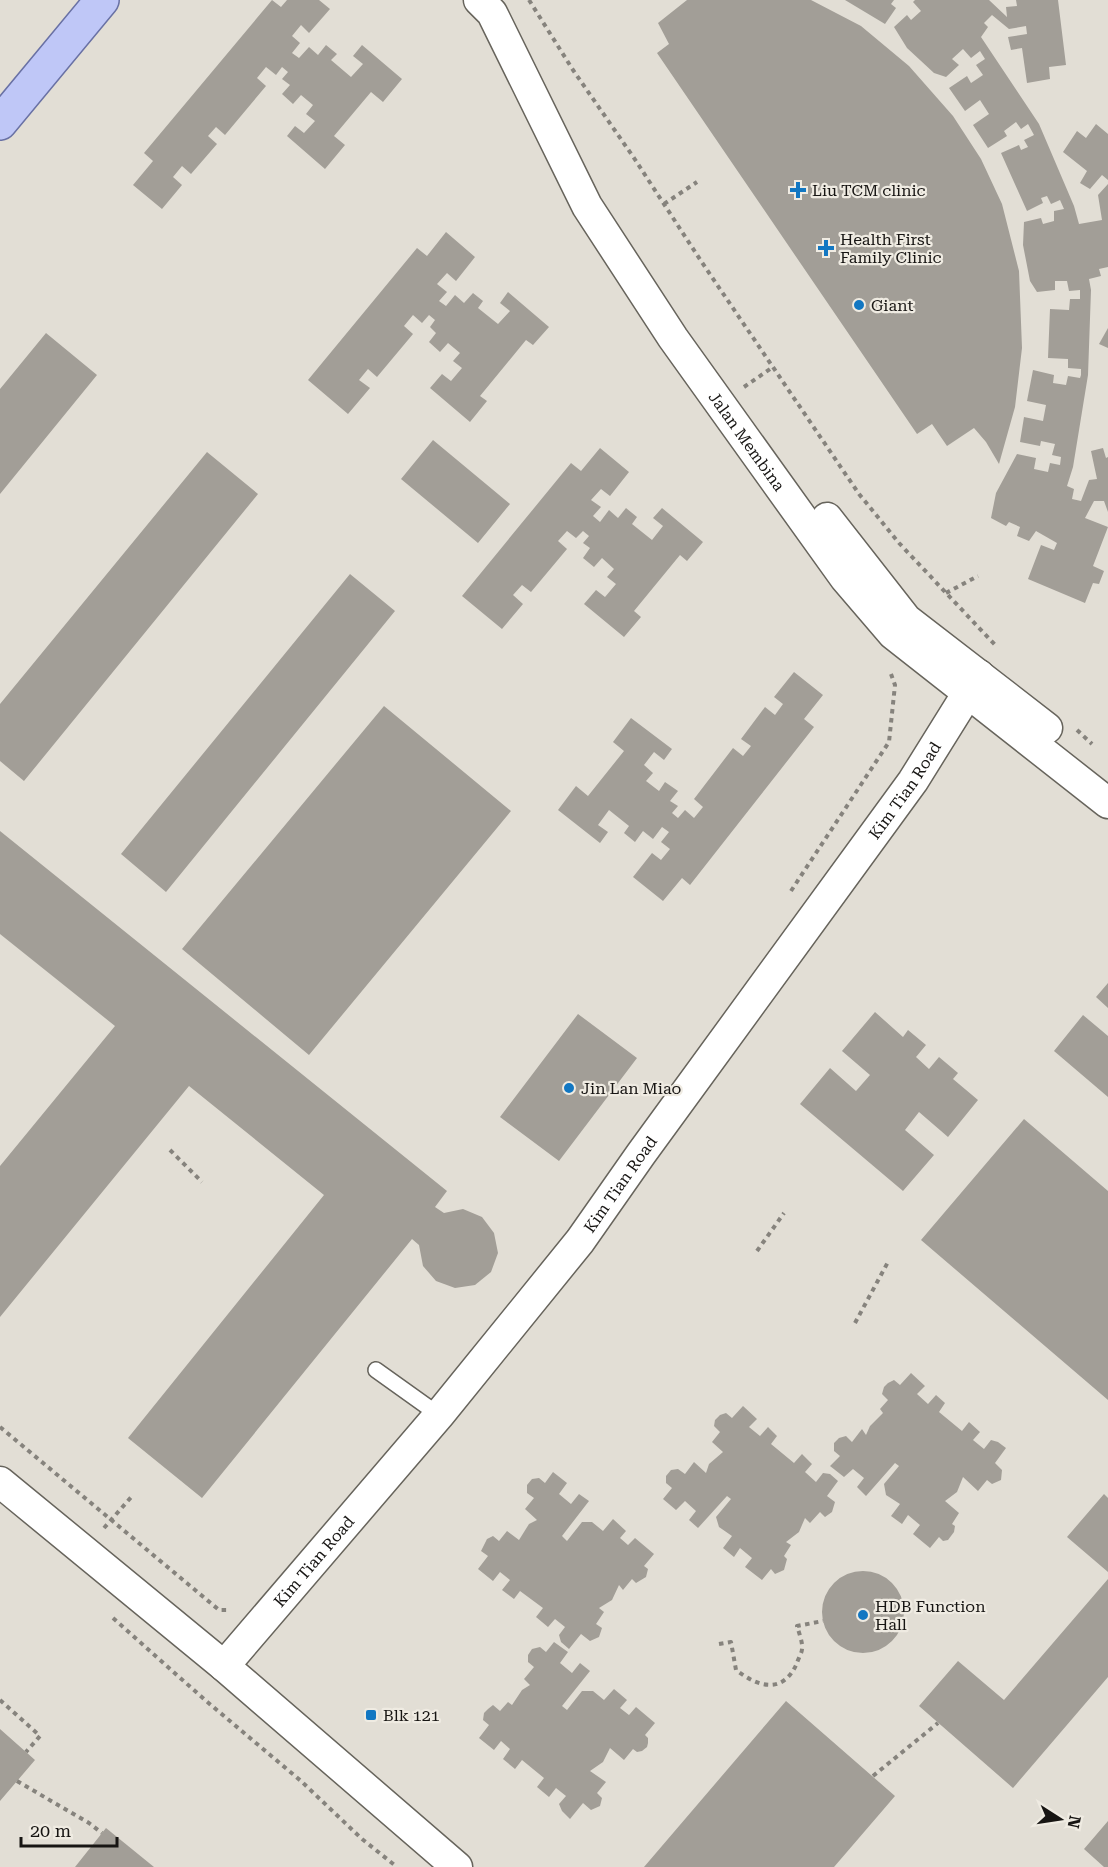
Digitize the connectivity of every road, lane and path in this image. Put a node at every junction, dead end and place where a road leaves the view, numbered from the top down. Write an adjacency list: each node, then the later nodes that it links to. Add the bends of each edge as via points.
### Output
1 (102, 0): 5 (main road)
2 (479, 0): 12 (street, Jalan Membina, via 492,14 587,206 845,578 893,634)
3 (504, 0): 12 (street, Jalan Membina, via 603,199 793,473 906,619)
4 (529, 0): 7 (path)
5 (0, 123)
6 (697, 182): 7 (path)
7 (664, 204): 9 (path, via 860,494)
8 (978, 576): 9 (path)
9 (946, 593): 10 (path)
10 (999, 649)
11 (889, 667): 17 (path, via 895,686 889,742)
12 (974, 685): 15 (street, Jalan Membina); 16 (street, Jalan Membina); 25 (street, Kim Tian Road, via 914,781 580,1241)
13 (1076, 729): 14 (path)
14 (1092, 744)
15 (1108, 777)
16 (1108, 803)
17 (785, 900)
18 (170, 1150): 19 (path)
19 (202, 1182)
20 (784, 1213): 21 (path)
21 (757, 1251)
22 (888, 1262): 23 (path)
23 (855, 1323)
24 (376, 1370): 25 (lane)
25 (439, 1415): 34 (street, Kim Tian Road)
26 (0, 1427): 29 (path)
27 (0, 1482): 34 (street)
28 (133, 1495): 29 (path)
29 (111, 1520): 30 (path, via 219,1610)
30 (238, 1611)
31 (109, 1615): 41 (path)
32 (823, 1621): 33 (path, via 798,1626 802,1649 791,1675 777,1684 763,1686 750,1681 736,1670 731,1642)
33 (719, 1644)
34 (224, 1666): 42 (street)
35 (0, 1700): 37 (path, via 40,1736)
36 (938, 1723): 38 (path)
37 (26, 1752)
38 (873, 1776)
39 (17, 1781): 40 (path)
40 (102, 1833)
41 (397, 1867)
42 (457, 1867)

